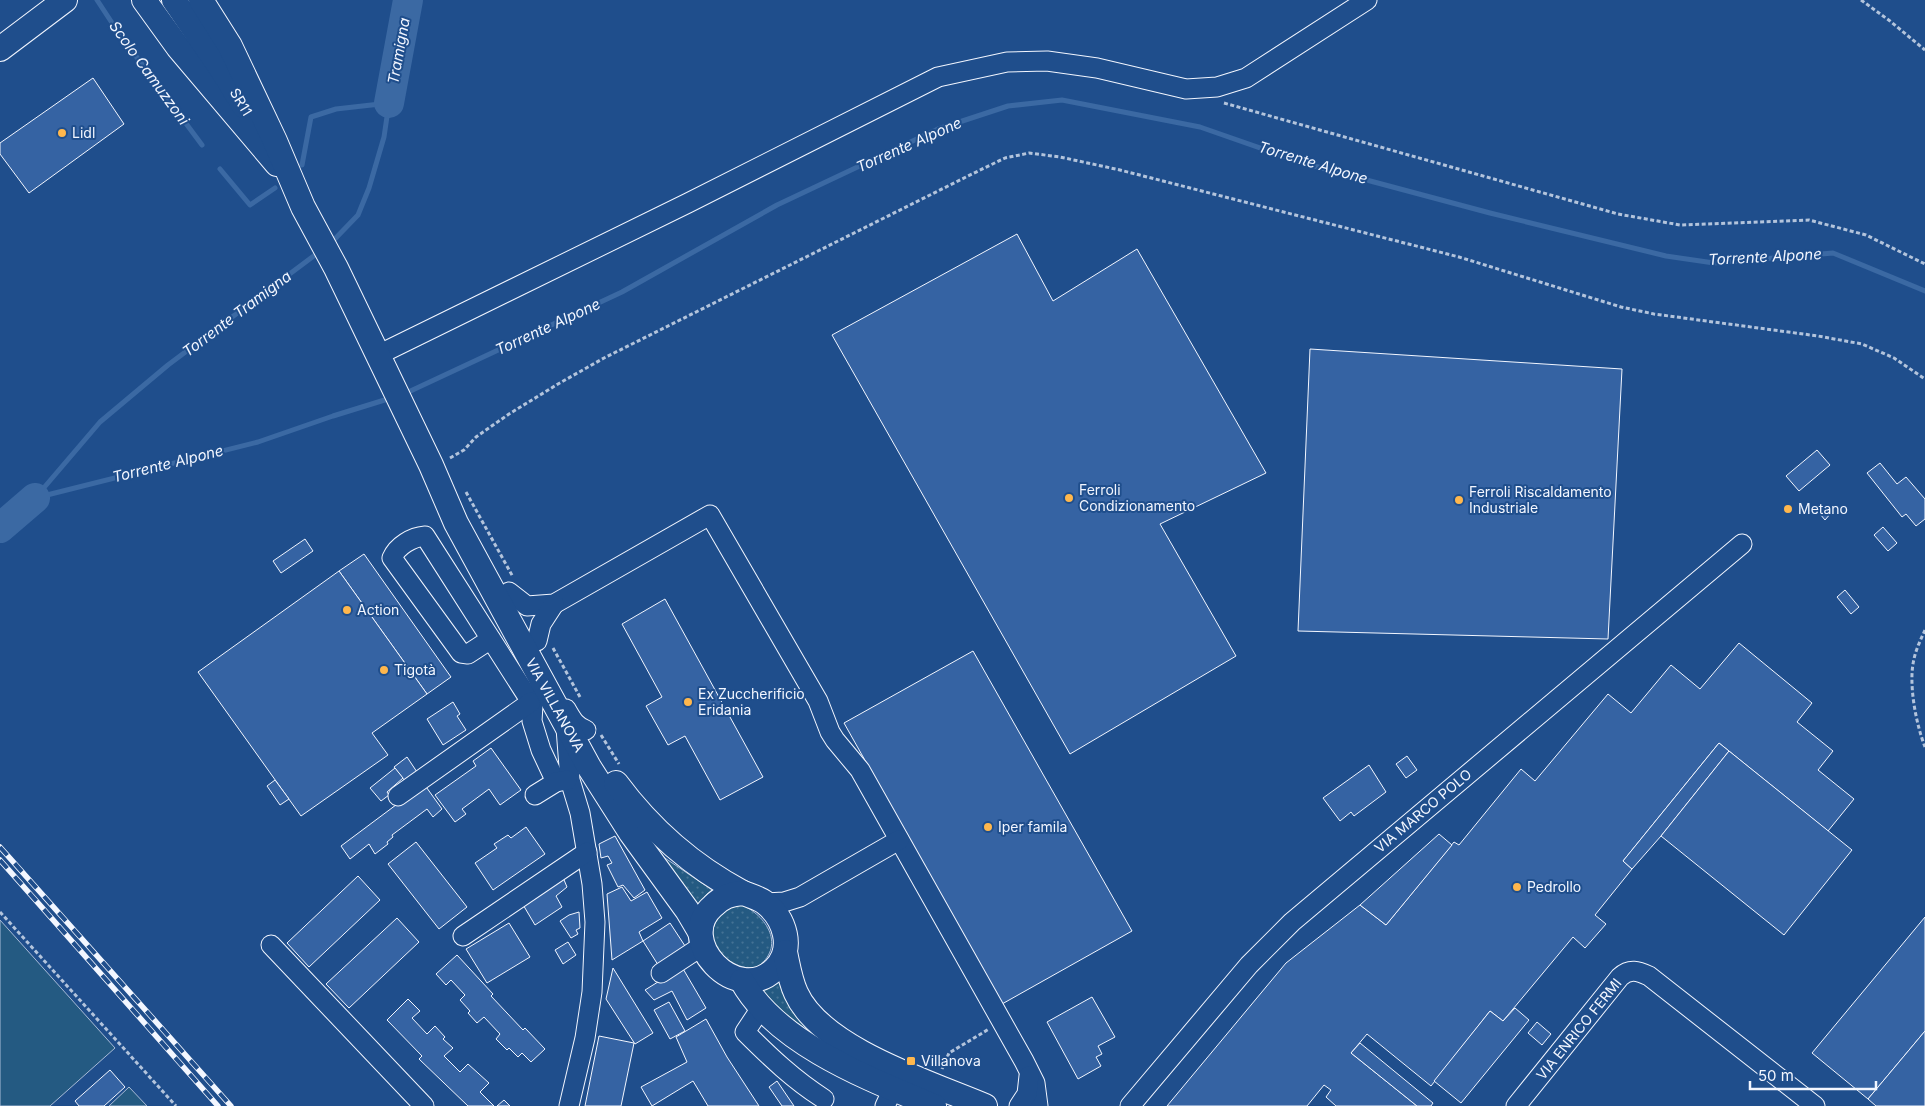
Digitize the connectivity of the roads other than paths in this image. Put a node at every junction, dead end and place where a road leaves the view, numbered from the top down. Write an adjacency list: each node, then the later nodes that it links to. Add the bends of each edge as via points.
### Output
1 (65, 0): 6 (main road)
2 (174, 0): 7 (main road, SR11 / SR11, via 222,70)
3 (201, 0): 8 (main road, via 230,46)
4 (1368, 0): 9 (street, via 1246,78 1217,88 1186,89 1097,68 1047,62 1007,62 938,77)
5 (144, 1): 7 (main road, via 178,47)
6 (0, 49)
7 (280, 168): 8 (main road, SR11 / SR11)
8 (303, 207): 9 (main road, SR11)
9 (378, 355): 10 (main road, VIA VILLANOVA / SR11)
10 (427, 455): 12 (main road, VIA VILLANOVA / SR11); 16 (main road, VIA VILLANOVA / SR11)
11 (1742, 544): 45 (street, VIA MARCO POLO, via 1292,922 1249,965)
12 (512, 585): 13 (street, via 527,606); 15 (main road, VIA VILLANOVA / SR11)
13 (554, 604): 15 (street, via 542,624); 23 (street, via 710,515 818,701 830,732 841,750 860,770)
14 (491, 639): 14 (street, via 468,654 461,652 392,558 395,550 416,537 426,536); 16 (street)
15 (544, 643): 17 (main road, VIA VILLANOVA / SR11)
16 (538, 701): 17 (main road, VIA VILLANOVA / SR11); 18 (street, via 532,720 541,750); 21 (street)
17 (583, 727): 18 (street); 19 (main road, VIA VILLANOVA / SR11); 25 (main road, VIA VILLANOVA / SR11, via 632,805 688,859)
18 (563, 781): 20 (street); 22 (street)
19 (601, 785): 22 (street, via 587,793); 30 (main road, VIA VILLANOVA / SR11, via 687,910)
20 (535, 795)
21 (398, 796)
22 (580, 813): 24 (street)
23 (899, 840): 26 (street); 36 (street)
24 (587, 852): 29 (street); 40 (street, via 595,922 592,992 585,1038)
25 (743, 893): 27 (main road, SR11); 30 (main road, via 719,900 704,915)
26 (800, 897): 27 (street); 28 (street, via 788,912)
27 (766, 903): 28 (main road, SR11, via 777,913)
28 (783, 927): 32 (main road, SR11)
29 (463, 936)
30 (701, 939): 33 (street); 34 (main road, SR11, via 706,954 724,972)
31 (271, 945): 39 (street)
32 (785, 952): 34 (main road, via 778,965 763,977); 42 (main road, SR11, via 800,1001 819,1023 843,1042 900,1071)
33 (661, 972)
34 (742, 981): 35 (main road, SR11)
35 (760, 1008): 37 (main road, SR11); 38 (street, via 745,1032 799,1084)
36 (1029, 1070): 43 (street, via 1027,1094); 44 (street, via 1035,1083)
37 (889, 1098): 41 (main road, SR11)
38 (824, 1099)
39 (424, 1106)
40 (568, 1106)
41 (934, 1106)
42 (985, 1106)
43 (1019, 1106)
44 (1038, 1106)
45 (1130, 1106)
46 (1516, 1106): 47 (street, VIA ENRICO FERMI, via 1620,977 1632,970 1650,976)
47 (1815, 1106)

